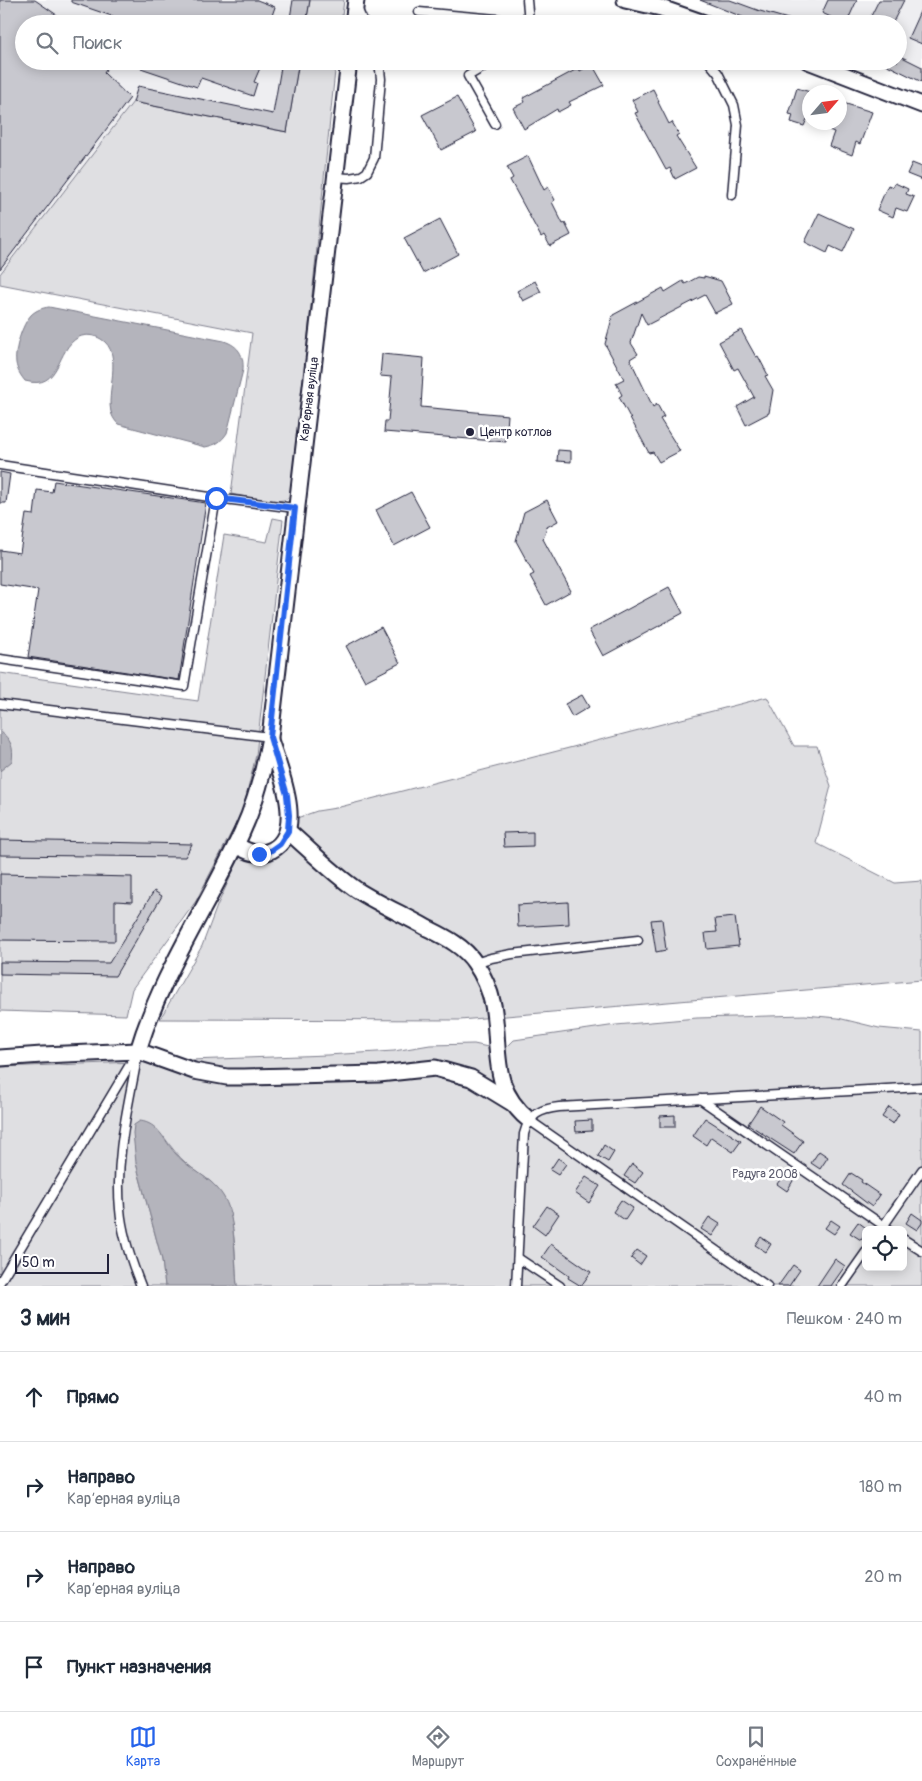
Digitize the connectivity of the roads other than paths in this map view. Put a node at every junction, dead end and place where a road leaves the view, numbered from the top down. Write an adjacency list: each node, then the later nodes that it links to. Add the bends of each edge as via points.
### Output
1 (527, 0): 8 (lane)
2 (625, 0): 9 (street)
3 (355, 1): 5 (street); 6 (lane)
4 (419, 12): 7 (lane)
5 (354, 15)
6 (360, 15)
7 (449, 15)
8 (528, 15)
9 (681, 15)
10 (347, 70): 17 (street, Карʼерная вуліца)
11 (380, 70): 17 (lane, via 374,158 367,172 361,176)
12 (478, 70): 16 (lane, via 468,76)
13 (715, 70): 18 (lane, via 734,105 738,125)
14 (831, 70): 15 (street)
15 (922, 105)
16 (495, 124)
17 (335, 177): 21 (street, Карʼерная вуліца)
18 (732, 195)
19 (0, 466): 20 (lane)
20 (216, 498): 21 (lane); 22 (lane, via 184,686)
21 (295, 508): 24 (street, Карʼерная вуліца)
22 (0, 659)
23 (0, 704): 24 (lane)
24 (270, 737): 25 (street, Карʼерная вуліца, via 287,795); 26 (street, Карʼерная вуліца, via 259,785)
25 (288, 831): 26 (street, via 280,844 264,853 253,853); 28 (street, via 358,891 453,942)
26 (236, 845): 29 (street, Карʼерная вуліца, via 155,1003)
27 (638, 940): 28 (lane, via 512,954)
28 (475, 963): 33 (street, via 490,994 498,1070)
29 (138, 1051): 30 (street); 33 (street, via 194,1070 227,1076 340,1075 435,1068 471,1078); 42 (lane); 43 (lane, via 122,1139 119,1185 125,1236)
30 (0, 1058)
31 (922, 1087): 32 (lane)
32 (700, 1099): 34 (lane, via 551,1108 536,1113); 36 (lane)
33 (512, 1103): 34 (street)
34 (529, 1120): 40 (lane, via 523,1142); 46 (lane)
35 (922, 1170): 37 (lane)
36 (882, 1226)
37 (886, 1226)
38 (907, 1242): 39 (lane)
39 (922, 1251)
40 (518, 1258): 44 (lane); 45 (lane)
41 (862, 1258): 47 (lane)
42 (0, 1282)
43 (141, 1286)
44 (516, 1286)
45 (560, 1286)
46 (767, 1286)
47 (842, 1286)

